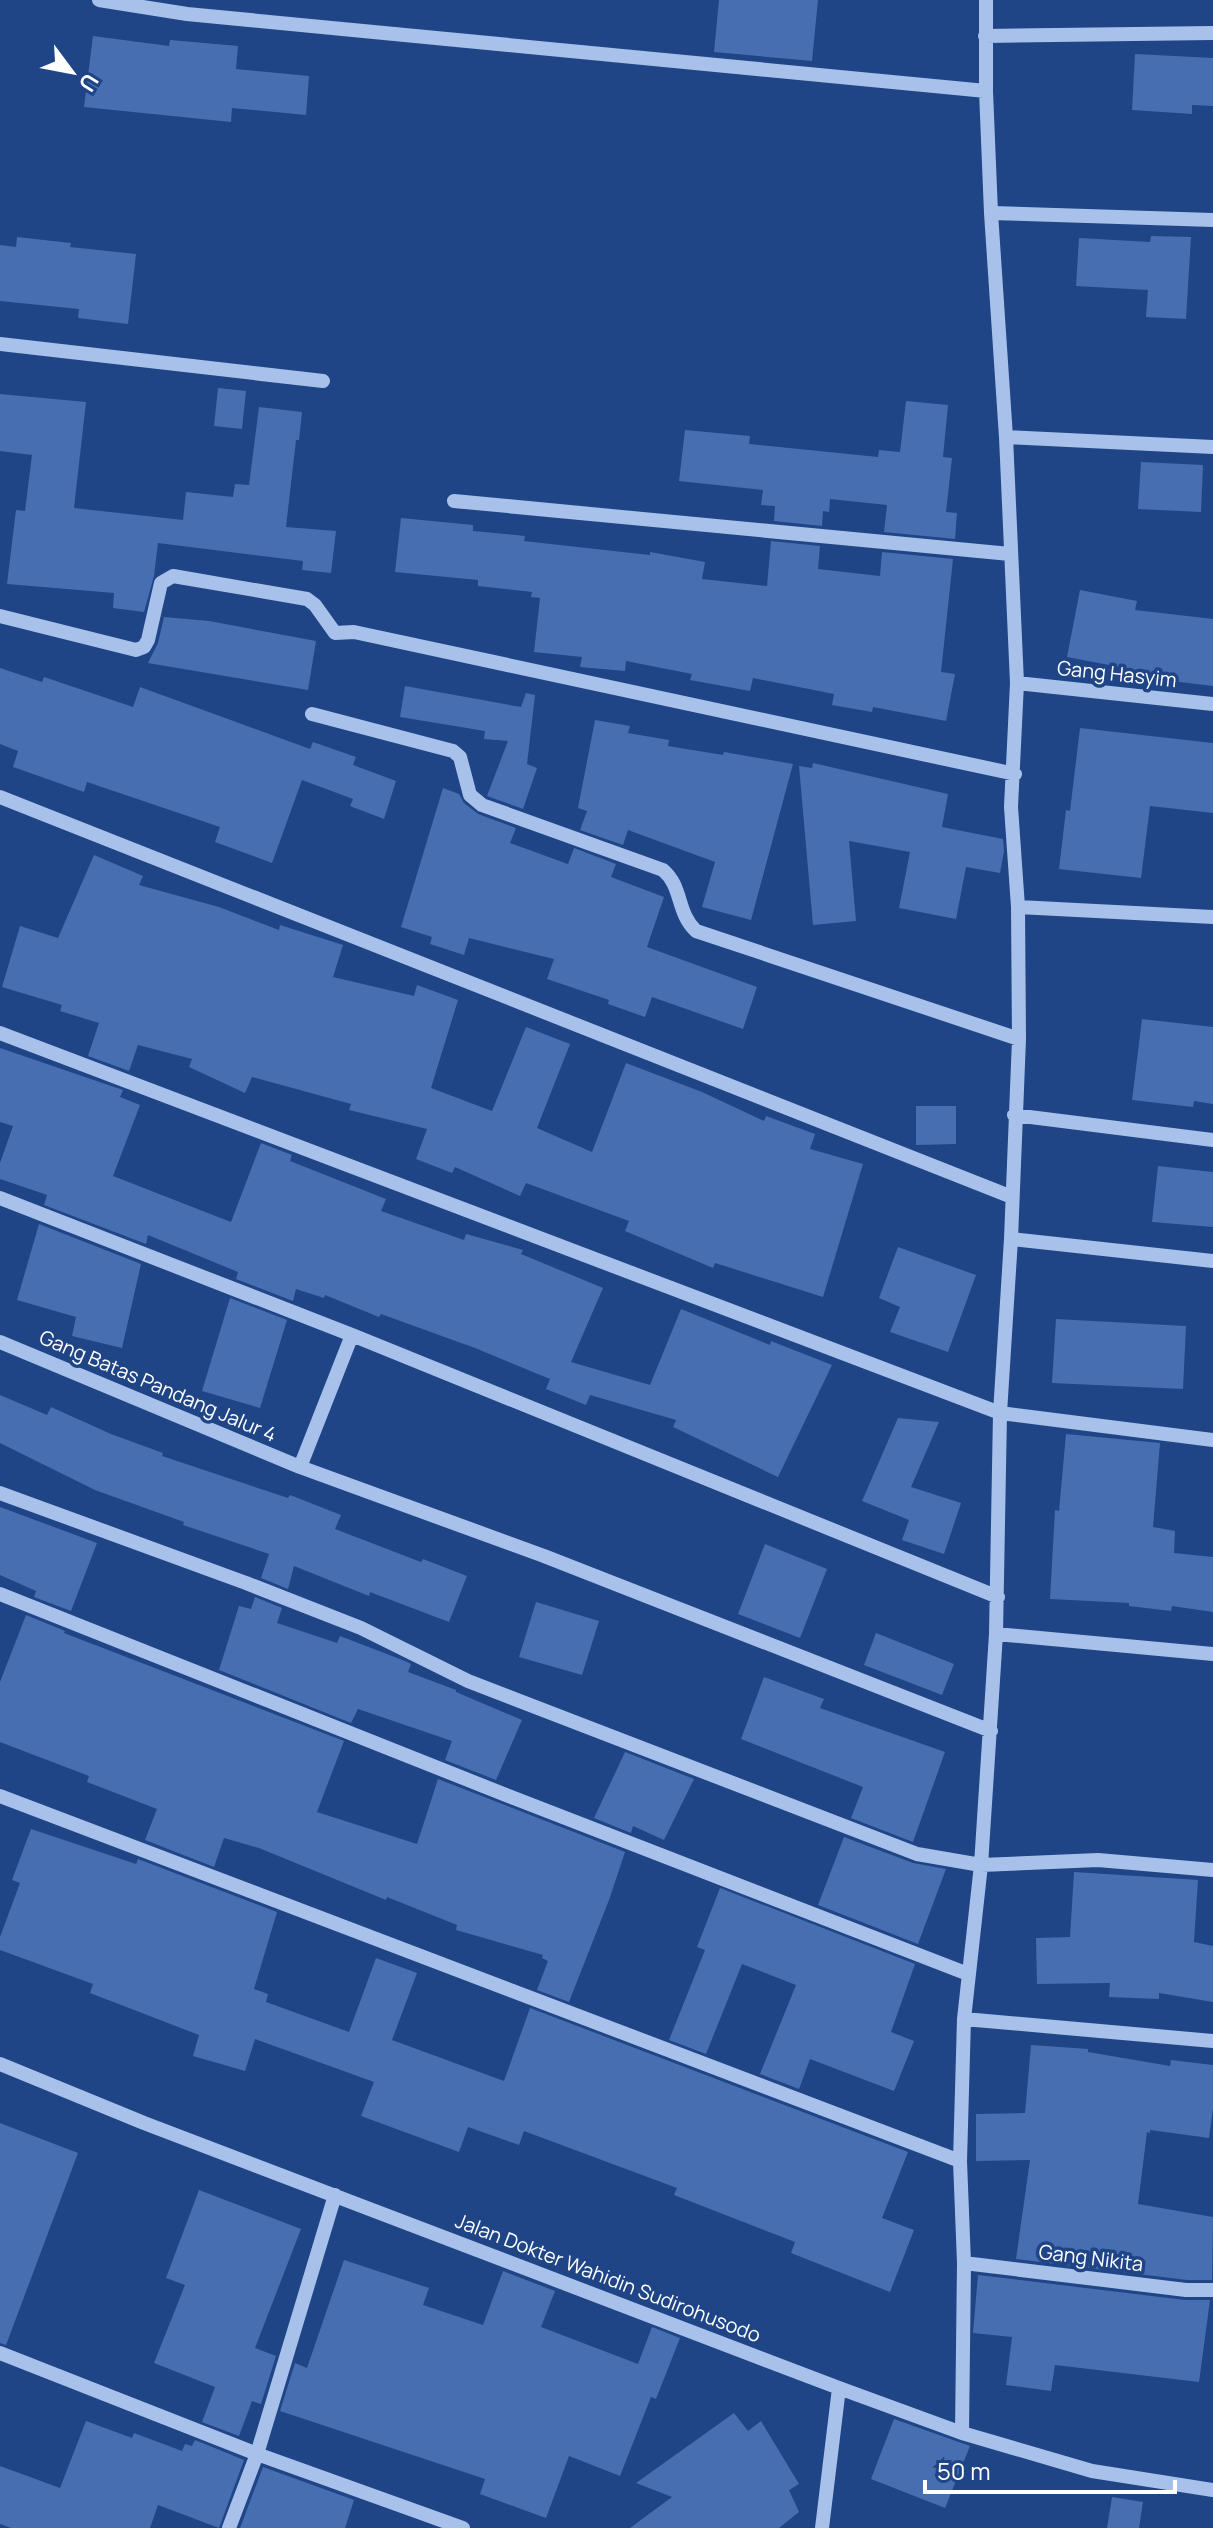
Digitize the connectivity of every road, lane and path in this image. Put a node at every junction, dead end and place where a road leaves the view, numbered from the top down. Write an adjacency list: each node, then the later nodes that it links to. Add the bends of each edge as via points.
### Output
1 (99, 0): 5 (street, via 187,14)
2 (986, 0): 4 (street)
3 (1213, 33): 4 (street)
4 (985, 36): 5 (street)
5 (986, 91): 6 (street)
6 (991, 213): 7 (street); 10 (street)
7 (1213, 220)
8 (0, 344): 9 (street)
9 (323, 381)
10 (1006, 437): 11 (street); 13 (street)
11 (1213, 447)
12 (454, 501): 13 (street)
13 (1010, 554): 15 (street)
14 (0, 616): 18 (street, via 136,650 148,640 161,583 173,576 307,599 335,633 354,632)
15 (1017, 683): 16 (street, Gang Hasyim); 18 (street)
16 (1213, 704)
17 (312, 714): 23 (street, via 453,751 460,757 470,795 482,805 663,870 674,882 684,919 696,931)
18 (1015, 774): 20 (street, via 1011,807)
19 (0, 797): 26 (street)
20 (1018, 907): 21 (street); 23 (street)
21 (1213, 917)
22 (0, 1033): 32 (street)
23 (1019, 1039): 24 (street)
24 (1014, 1115): 25 (street); 26 (street)
25 (1213, 1140)
26 (1012, 1197): 28 (street)
27 (0, 1198): 30 (street)
28 (1011, 1239): 29 (street); 32 (street)
29 (1213, 1261)
30 (352, 1335): 34 (street); 37 (street)
31 (0, 1342): 34 (street, Gang Batas Pandang Jalur 4)
32 (1000, 1413): 33 (street); 37 (street)
33 (1213, 1440)
34 (300, 1467): 40 (street, Gang Batas Pandang Jalur 4)
35 (0, 1493): 42 (street, via 361,1628 468,1681 917,1854)
36 (0, 1594): 44 (street)
37 (998, 1597): 38 (street)
38 (996, 1634): 39 (street); 40 (street)
39 (1213, 1654)
40 (991, 1731): 42 (street)
41 (0, 1796): 48 (street)
42 (981, 1865): 43 (street, via 1098,1860); 44 (street)
43 (1213, 1870)
44 (968, 1974): 45 (street)
45 (964, 2019): 46 (street); 48 (street)
46 (1213, 2041)
47 (0, 2064): 49 (street, Jalan Dokter Wahidin Sudirohusodo)
48 (960, 2161): 50 (street)
49 (335, 2195): 53 (street, Jalan Dokter Wahidin Sudirohusodo); 55 (street)
50 (964, 2263): 51 (street, Gang Nikita); 54 (street)
51 (1213, 2290)
52 (0, 2353): 55 (street)
53 (839, 2388): 54 (street, Jalan Dokter Wahidin Sudirohusodo); 59 (street)
54 (962, 2433): 56 (street, Jalan Dokter Wahidin Sudirohusodo, via 1092,2471)
55 (257, 2454): 57 (street); 58 (street)
56 (1213, 2490)
57 (229, 2528)
58 (463, 2528)
59 (822, 2528)

